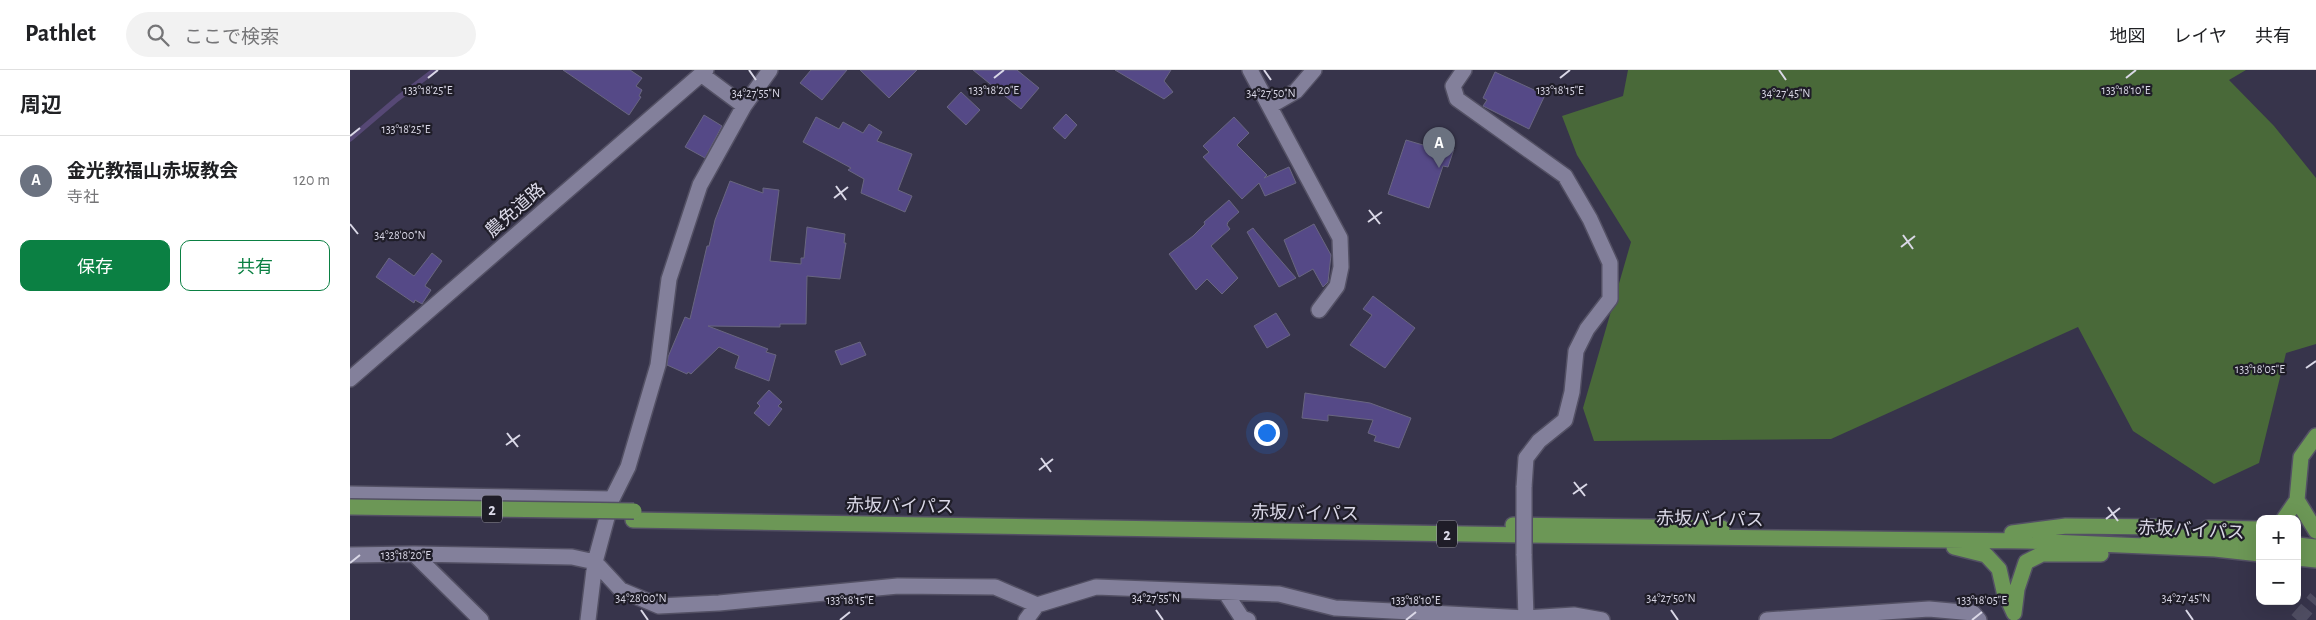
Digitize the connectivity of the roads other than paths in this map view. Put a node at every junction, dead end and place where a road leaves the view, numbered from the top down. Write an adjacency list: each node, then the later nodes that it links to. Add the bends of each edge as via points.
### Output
1 (770, 70): 6 (street)
2 (1250, 70): 7 (street)
3 (1314, 70): 7 (street, via 1296,91)
4 (1464, 70): 35 (street, bridge, via 1453,86 1457,99 1564,176 1590,219 1610,263 1610,300 1587,329 1576,351 1572,392 1565,420 1526,458)
5 (703, 72): 6 (street); 9 (street, 農免道路)
6 (744, 106): 12 (street, via 700,185 669,280 658,365 628,467)
7 (1270, 106): 8 (street, via 1340,238 1341,267 1337,286)
8 (1319, 310)
9 (350, 379)
10 (2316, 436): 13 (highway, via 2301,457)
11 (350, 494): 12 (street)
12 (612, 499): 31 (street)
13 (2297, 500): 15 (highway); 19 (highway)
14 (350, 507): 16 (highway, 赤坂バイパス / 2, bridge)
15 (2287, 515)
16 (634, 516): 17 (highway, 赤坂バイパス / 2); 20 (highway, 赤坂バイパス / 2); 21 (highway, 赤坂バイパス / 2)
17 (350, 517)
18 (2256, 529): 20 (highway, via 2066,526)
19 (2316, 531)
20 (2012, 533): 22 (highway, 赤坂バイパス / 2)
21 (1933, 541): 25 (highway, 赤坂バイパス / 2, via 2027,541); 34 (highway, via 1986,555 1999,569)
22 (2256, 542)
23 (2301, 546): 24 (highway)
24 (2316, 547)
25 (2215, 549): 27 (highway, 赤坂バイパス / 2); 34 (highway, via 2148,555 2042,554 2026,562 2017,589)
26 (414, 554): 28 (street); 31 (street, via 572,557); 36 (street)
27 (2256, 554)
28 (350, 555)
29 (2301, 558): 30 (highway)
30 (2316, 560)
31 (595, 562): 33 (street, via 620,590 659,606 898,586 995,587); 37 (street)
32 (1225, 592): 33 (street, via 1096,587); 35 (street, via 1279,594 1335,608); 39 (street, via 1242,618)
33 (1037, 605): 38 (street)
34 (2016, 616)
35 (1526, 618): 40 (street, via 1574,615)
36 (481, 620)
37 (588, 620)
38 (1026, 620)
39 (1248, 620)
40 (1602, 620)
41 (1767, 620): 42 (street, via 1929,609 1972,613)
42 (1978, 620)

